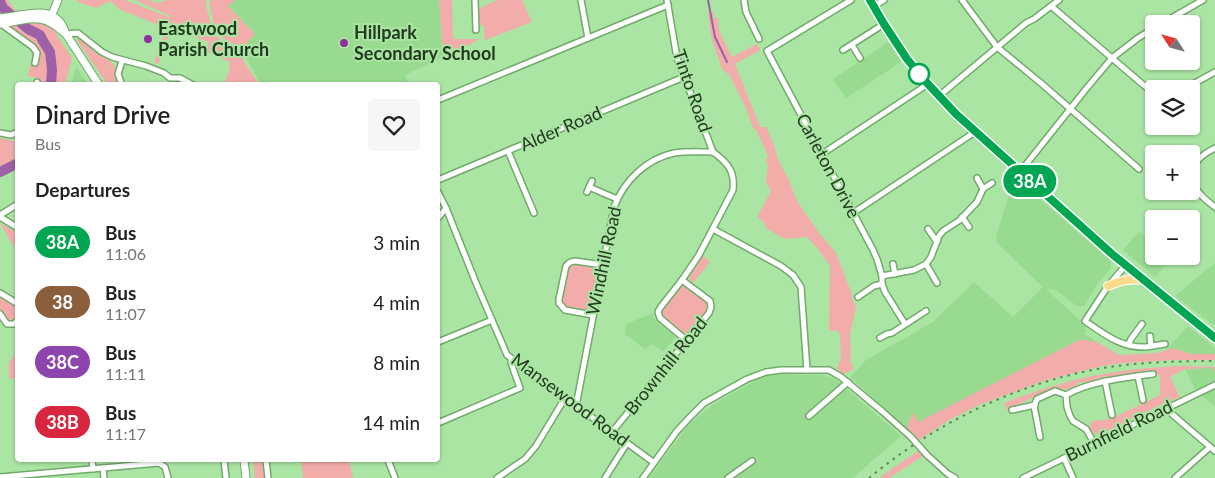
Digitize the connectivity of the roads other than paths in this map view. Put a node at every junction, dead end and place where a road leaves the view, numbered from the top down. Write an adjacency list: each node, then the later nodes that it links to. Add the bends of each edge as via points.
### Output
1 (58, 0): 14 (main road)
2 (474, 0): 17 (street)
3 (580, 0): 20 (street)
4 (744, 0): 21 (street)
5 (851, 0): 46 (street, Carleton Drive, via 767,51)
6 (884, 0): 11 (street)
7 (962, 0): 23 (street)
8 (1059, 0): 12 (street)
9 (1203, 0): 13 (street)
10 (668, 2): 20 (street); 30 (street, Tinto Road)
11 (872, 3): 16 (main road)
12 (1051, 6): 23 (street); 26 (street)
13 (1177, 15)
14 (51, 19): 15 (main road, via 25,17); 18 (main road)
15 (4, 21): 28 (street, via 33,47 37,53)
16 (884, 24): 22 (street); 35 (main road)
17 (476, 30)
18 (66, 34): 27 (street, via 81,34 102,52); 32 (main road)
19 (1145, 34): 26 (street)
20 (588, 38): 38 (street)
21 (759, 39)
22 (852, 45): 24 (street); 25 (street)
23 (997, 47): 37 (street); 39 (street)
24 (843, 50)
25 (860, 58)
26 (1112, 58): 36 (street); 39 (street)
27 (122, 61): 33 (street, via 118,74); 34 (street, via 146,66 170,78)
28 (35, 63)
29 (1215, 72): 31 (street)
30 (684, 77): 44 (street, Alder Road); 45 (street, Tinto Road)
31 (1200, 80)
32 (96, 82)
33 (121, 82)
34 (187, 82)
35 (928, 84): 37 (main road); 46 (street)
36 (1145, 86)
37 (939, 96): 40 (main road)
38 (440, 99)
39 (1070, 109): 48 (street); 49 (street)
40 (975, 132): 49 (main road); 62 (street)
41 (0, 133): 42 (street)
42 (15, 133)
43 (1215, 148): 47 (street)
44 (508, 151): 51 (street, Alder Road); 61 (street)
45 (713, 152): 57 (street, Windhill Road, via 674,153 654,160 635,174); 68 (street, via 729,166 734,180 733,190)
46 (822, 154): 62 (street, Carleton Drive)
47 (1200, 157)
48 (1139, 169)
49 (1020, 172): 74 (main road)
50 (977, 178): 54 (street)
51 (440, 179)
52 (992, 183): 54 (street)
53 (589, 187): 57 (street)
54 (983, 189): 65 (street, via 977,202)
55 (1200, 194): 59 (street)
56 (440, 196): 60 (street, Mansewood Road)
57 (617, 199): 73 (street, Windhill Road)
58 (15, 206): 63 (street)
59 (1215, 207)
60 (446, 208): 64 (street); 88 (street, Mansewood Road)
61 (534, 213)
62 (853, 213): 76 (street, Carleton Drive, via 874,250)
63 (0, 216): 66 (street)
64 (440, 216)
65 (962, 217): 67 (street); 70 (street, via 944,231)
66 (15, 226)
67 (969, 227)
68 (713, 229): 77 (street); 101 (street, via 780,266 793,275 801,287)
69 (928, 229): 70 (street)
70 (937, 242): 72 (street)
71 (893, 264): 75 (street)
72 (926, 264): 75 (street); 79 (street)
73 (603, 265): 87 (street, Windhill Road); 87 (street, via 568,264 559,299 565,310)
74 (1126, 265): 78 (main road); 81 (street)
75 (895, 274): 76 (street)
76 (882, 276): 80 (street, Carleton Drive)
77 (682, 280): 95 (street, via 658,312 660,318); 95 (street, Brownhill Road, via 710,301 711,307)
78 (1145, 280): 81 (main road, via 1127,279); 94 (main road)
79 (937, 283)
80 (882, 284): 83 (street); 90 (street, Carleton Drive)
81 (1108, 286): 98 (street, via 1085,321 1115,341)
82 (0, 293): 84 (street)
83 (858, 297)
84 (15, 302)
85 (926, 311): 90 (street)
86 (0, 314): 89 (street, via 7,324)
87 (593, 315): 111 (street, Windhill Road)
88 (492, 320): 96 (street); 100 (street, Mansewood Road)
89 (15, 323)
90 (905, 324): 93 (street)
91 (1142, 324): 98 (street)
92 (1150, 336): 99 (street)
93 (880, 338)
94 (1215, 338)
95 (686, 340): 117 (street, Brownhill Road)
96 (440, 341)
97 (1165, 344): 99 (street)
98 (1128, 345): 99 (street)
99 (1151, 346)
100 (511, 359): 108 (street, Mansewood Road); 116 (street, via 520,388)
101 (807, 370): 105 (street, via 829,370); 129 (street, via 766,372 724,391 704,403)
102 (1153, 374): 103 (street)
103 (1138, 376): 104 (street); 109 (street)
104 (1105, 381): 107 (street); 114 (street)
105 (848, 382): 115 (street); 146 (street, bridge)
106 (1215, 385): 112 (street, Burnfield Road)
107 (1066, 395): 110 (street, via 1054,391 1036,399); 119 (street, via 1070,416 1086,429)
108 (566, 398): 111 (street, Mansewood Road); 142 (street, via 525,459)
109 (1143, 400)
110 (1035, 405): 113 (street); 118 (street)
111 (576, 406): 117 (street, Mansewood Road)
112 (1166, 409): 119 (street, Burnfield Road); 121 (street)
113 (1012, 410)
114 (1112, 415)
115 (809, 416)
116 (440, 422)
117 (612, 432): 120 (street, Mansewood Road)
118 (1040, 436)
119 (1094, 443): 122 (street, Burnfield Road)
120 (628, 444): 129 (street, Mansewood Road); 143 (street)
121 (1213, 449): 149 (street)
122 (1064, 458): 147 (street, Burnfield Road); 148 (street)
123 (752, 461): 145 (street)
124 (92, 462): 131 (street)
125 (224, 462): 138 (street)
126 (244, 462): 139 (main road)
127 (266, 462): 140 (street)
128 (389, 462): 141 (street)
129 (653, 462): 144 (street)
130 (103, 468): 131 (street); 136 (street); 137 (street, via 159,463 165,467)
131 (93, 469): 132 (street)
132 (84, 470): 134 (street); 135 (street)
133 (0, 476): 134 (street)
134 (24, 477)
135 (85, 478)
136 (104, 478)
137 (168, 478)
138 (226, 478)
139 (246, 478)
140 (268, 478)
141 (395, 478)
142 (497, 478)
143 (605, 478)
144 (643, 478)
145 (728, 478)
146 (955, 478)
147 (1023, 478)
148 (1073, 478)
149 (1175, 478)

